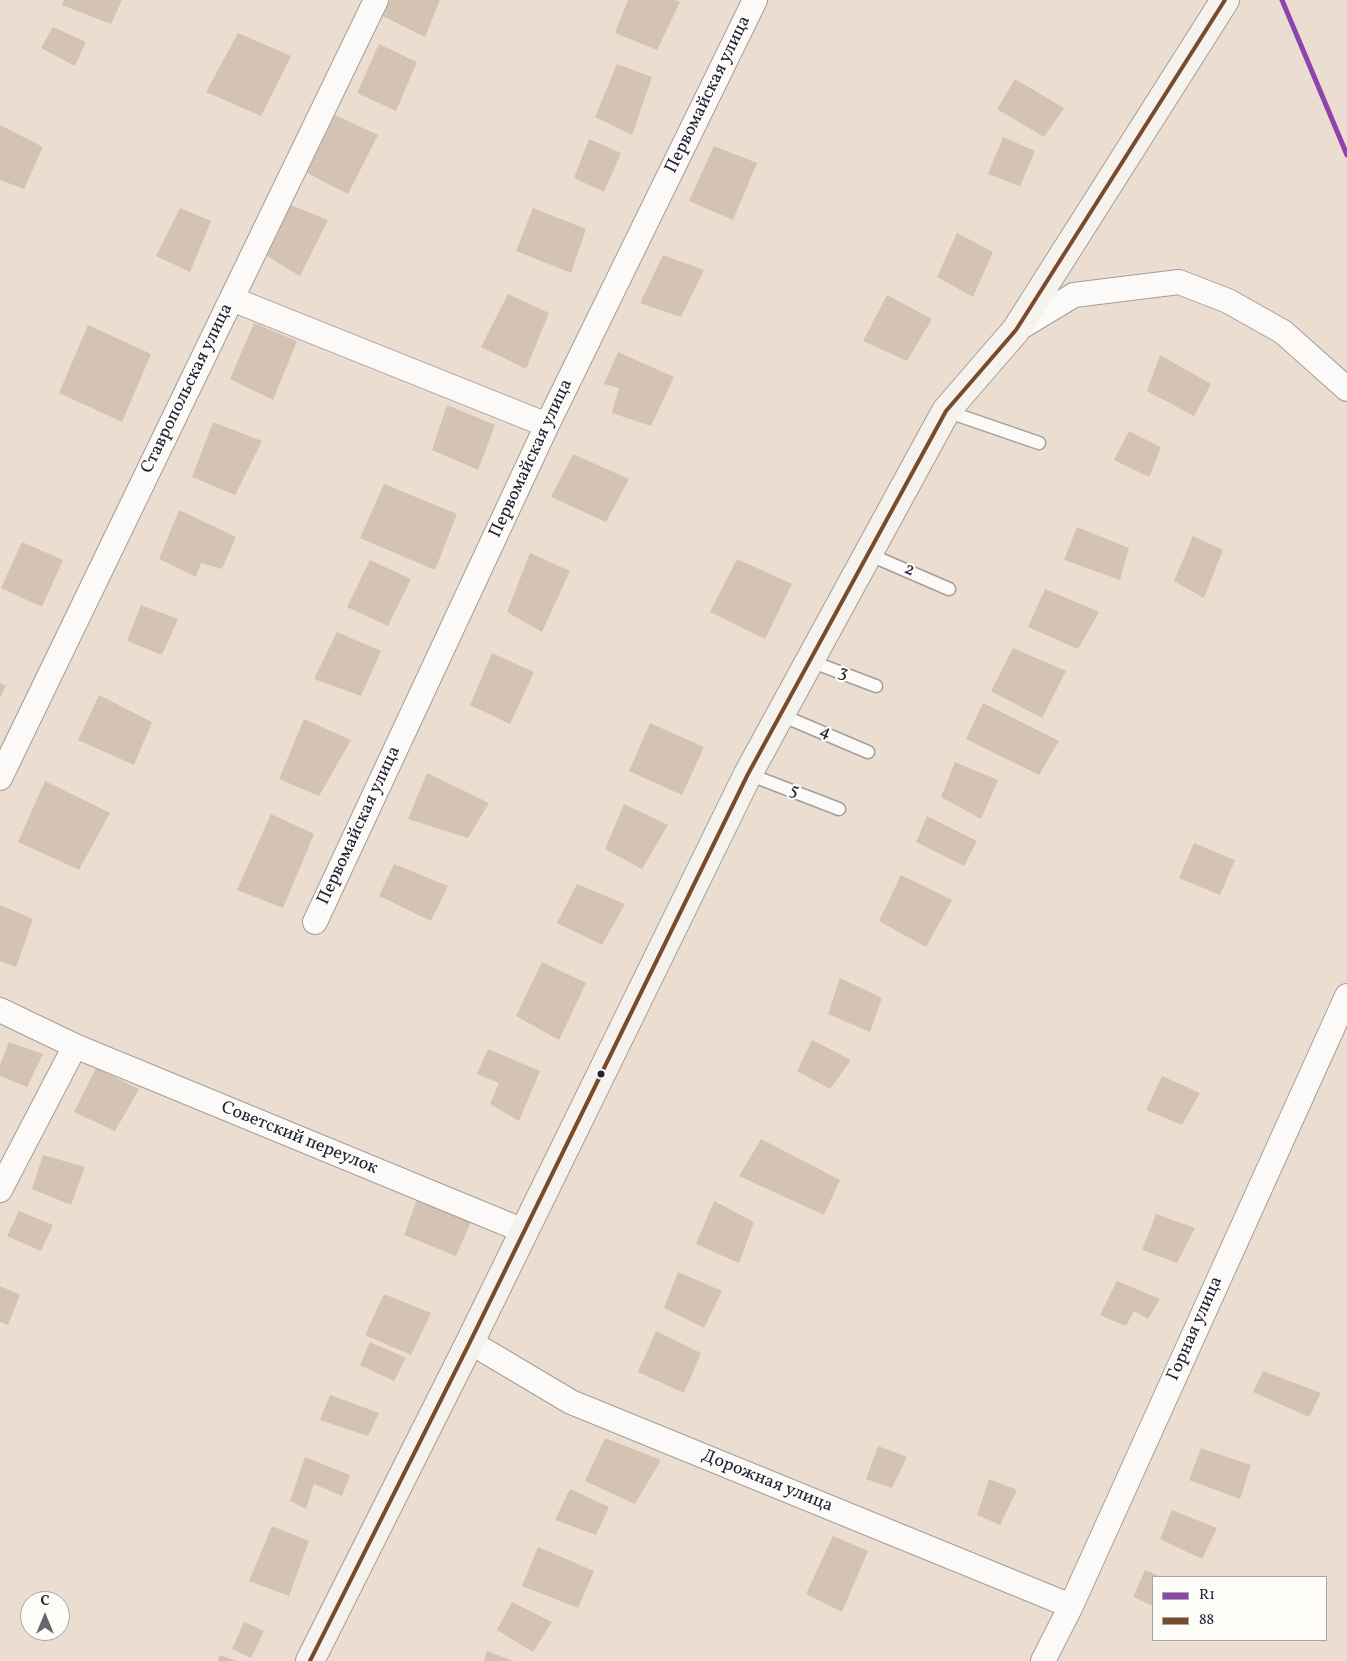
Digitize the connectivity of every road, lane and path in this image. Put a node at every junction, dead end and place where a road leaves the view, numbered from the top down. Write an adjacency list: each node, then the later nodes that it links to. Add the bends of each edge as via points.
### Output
1 (376, 0): 4 (street, Ставропольская улица)
2 (755, 0): 8 (street, Первомайская улица)
3 (1225, 0): 5 (main road)
4 (232, 299): 8 (street); 17 (street, Ставропольская улица)
5 (1016, 330): 6 (street, via 1074,295 1178,282 1228,300 1283,332); 7 (main road)
6 (1347, 389)
7 (946, 411): 9 (lane); 10 (main road)
8 (547, 425): 19 (street, Первомайская улица)
9 (1039, 443)
10 (868, 554): 11 (lane, 2); 12 (main road)
11 (949, 589)
12 (810, 661): 13 (lane, 3); 14 (main road)
13 (876, 686)
14 (781, 715): 15 (lane, 4); 16 (main road)
15 (868, 752)
16 (748, 774): 18 (lane, 5); 24 (main road)
17 (0, 778)
18 (839, 809)
19 (315, 922)
20 (1347, 996): 26 (street, Горная улица)
21 (0, 1010): 22 (street, Советский переулок)
22 (75, 1046): 23 (street); 24 (street, Советский переулок)
23 (0, 1190)
24 (524, 1231): 25 (main road)
25 (470, 1342): 26 (street, Дорожная улица, via 571,1402); 27 (main road)
26 (1071, 1606): 28 (street, Горная улица)
27 (310, 1661)
28 (1043, 1661)

